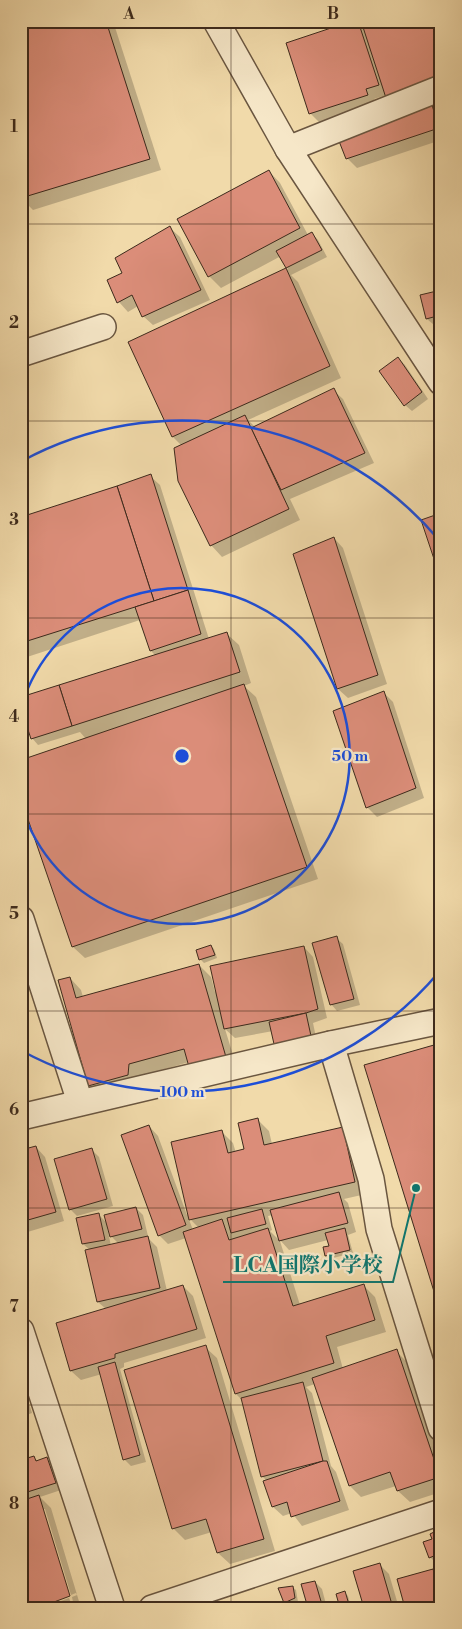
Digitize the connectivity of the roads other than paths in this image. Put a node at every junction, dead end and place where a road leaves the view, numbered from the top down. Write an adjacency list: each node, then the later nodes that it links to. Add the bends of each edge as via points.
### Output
1 (216, 21): 3 (street)
2 (441, 88): 3 (street)
3 (288, 149): 6 (street)
4 (104, 327): 5 (street)
5 (21, 354)
6 (441, 382)
7 (21, 919): 10 (street)
8 (441, 1021): 9 (street)
9 (331, 1044): 10 (street); 13 (street, via 372,1179 379,1229)
10 (80, 1102): 11 (street)
11 (21, 1117)
12 (21, 1331): 15 (street)
13 (441, 1428)
14 (441, 1512): 16 (street)
15 (112, 1608)
16 (152, 1608)

